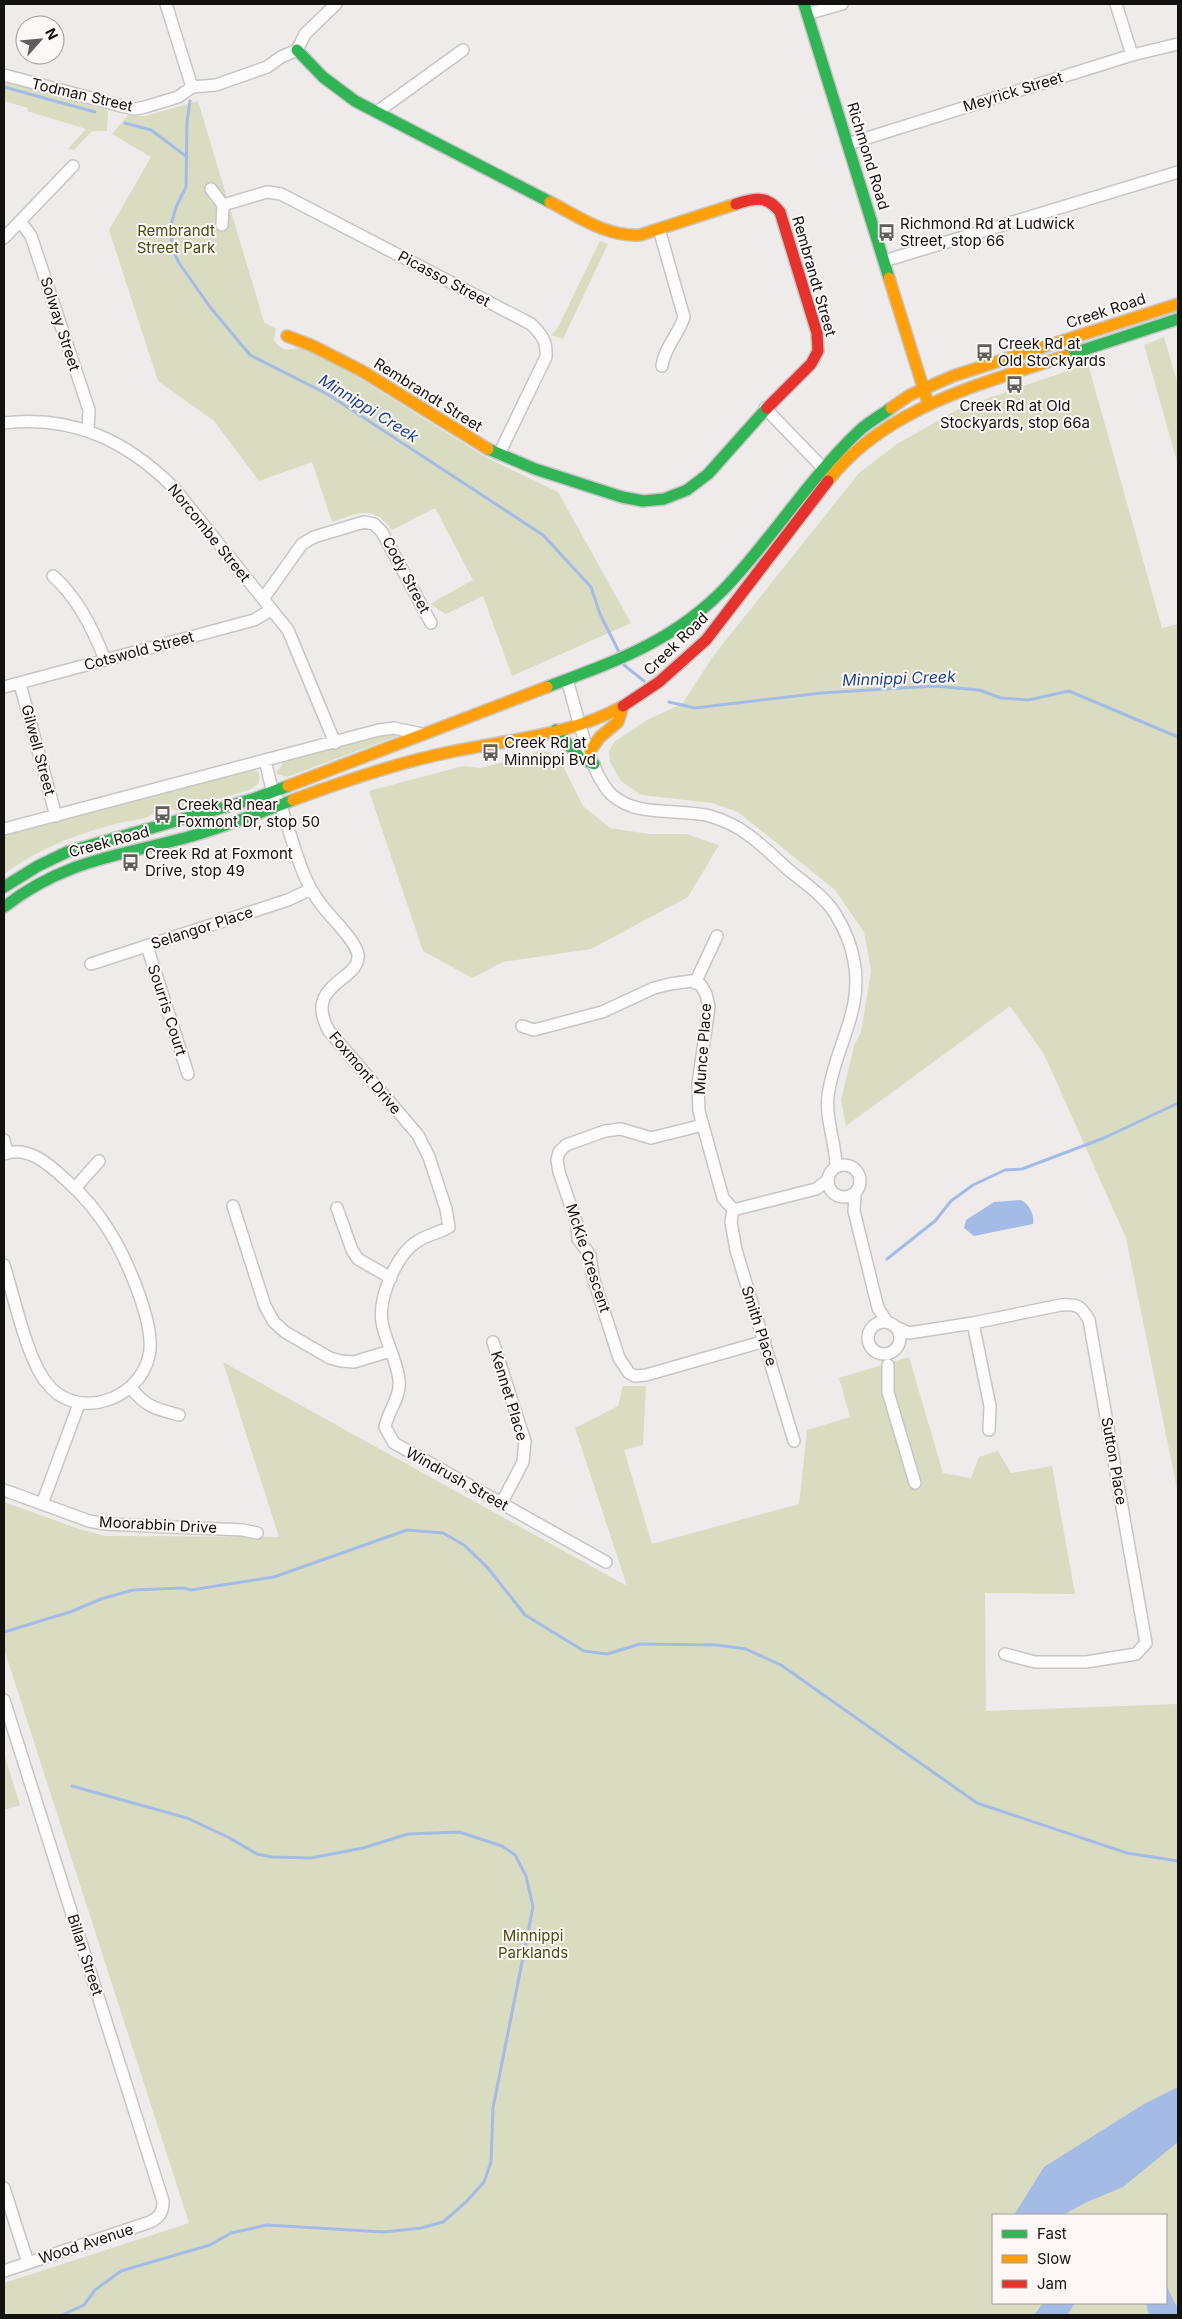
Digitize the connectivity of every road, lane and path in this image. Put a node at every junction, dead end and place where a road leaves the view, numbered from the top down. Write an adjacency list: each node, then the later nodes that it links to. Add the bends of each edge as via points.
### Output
1 (166, 4): 11 (street)
2 (336, 4): 7 (street, via 305,34)
3 (842, 4): 5 (street)
4 (1116, 4): 9 (street)
5 (806, 9): 13 (main road, Richmond Road)
6 (1178, 44): 9 (street, Meyrick Street)
7 (297, 50): 11 (street, Todman Street, via 253,73 216,85); 12 (main road, Rembrandt Street, via 338,88)
8 (463, 50): 12 (street)
9 (1132, 55): 13 (street, Meyrick Street)
10 (4, 75): 11 (street, Todman Street, via 135,109 178,97)
11 (192, 87)
12 (377, 112): 20 (main road, Rembrandt Street, via 608,232 640,235)
13 (848, 144): 22 (main road, Richmond Road)
14 (73, 166): 18 (street)
15 (1178, 172): 22 (street)
16 (211, 189): 17 (street)
17 (223, 205): 19 (street); 32 (street, Picasso Street, via 267,192 281,194 531,324 543,336 546,357)
18 (20, 221): 21 (street); 31 (street, Solway Street, via 31,236 89,410)
19 (222, 225)
20 (659, 228): 26 (street, via 684,317 664,355); 29 (main road, Rembrandt Street, via 756,198 773,203 780,212 819,345 810,365)
21 (4, 238)
22 (884, 261): 27 (main road, Richmond Road)
23 (1178, 304): 27 (main road, Creek Road)
24 (1178, 319): 28 (main road, Creek Road, via 973,386)
25 (286, 336): 32 (main road, Rembrandt Street, via 316,346 351,365)
26 (662, 366)
27 (923, 388): 28 (main road, Richmond Road); 33 (main road, Creek Road, via 861,429)
28 (929, 404): 39 (main road, Creek Road, via 874,437 834,473)
29 (765, 408): 32 (main road, Rembrandt Street, via 709,472 690,488 674,497 652,502 628,499); 33 (street)
30 (4, 423): 31 (street, Norcombe Street, via 23,420 47,422)
31 (88, 430): 35 (street, Norcombe Street, via 118,443 154,468 174,488)
32 (499, 454)
33 (822, 468): 37 (main road, Creek Road, via 737,574)
34 (53, 576): 40 (street, via 67,588)
35 (263, 599): 36 (street, Norcombe Street); 38 (street, Cody Street, via 302,544 314,537 364,522 374,524 382,532)
36 (272, 610): 40 (street, Cotswold Street, via 254,620); 48 (street, Norcombe Street, via 288,630)
37 (694, 616): 39 (main road, via 700,625); 41 (main road, Creek Road, via 648,646)
38 (432, 623)
39 (714, 630): 44 (main road, Creek Road, via 669,675)
40 (105, 660): 42 (street, Cotswold Street)
41 (567, 680): 45 (street); 47 (main road, Creek Road)
42 (20, 684): 43 (street, Cotswold Street); 54 (street, Gilwell Street)
43 (4, 687)
44 (623, 706): 45 (main road, Creek Road); 49 (main road, via 618,722 602,734)
45 (581, 723): 46 (main road, Creek Road); 49 (street)
46 (556, 730): 51 (main road, via 580,758); 53 (main road, Creek Road, via 395,765)
47 (422, 734): 48 (street, via 394,728); 52 (main road, Creek Road)
48 (335, 743): 50 (street)
49 (590, 751): 51 (street)
50 (265, 761): 52 (street, Foxmont Drive); 54 (street)
51 (594, 764): 69 (street, via 607,789 624,803 640,809 710,816 747,833 836,914 848,936 857,983 852,1021 841,1046 828,1098)
52 (273, 792): 53 (street, Foxmont Drive); 56 (main road, Creek Road, via 220,811 67,852)
53 (281, 806): 57 (street, Foxmont Drive); 58 (main road, Creek Road, via 197,834 68,868 33,886)
54 (56, 816): 55 (street)
55 (4, 829)
56 (4, 887)
57 (311, 889): 60 (street, Selangor Place, via 288,900); 78 (street, Foxmont Drive, via 355,946 359,957 355,966 325,994 322,1018 329,1031 418,1135 446,1210 449,1227 418,1241 407,1250)
58 (4, 907)
59 (717, 936): 62 (street)
60 (147, 946): 61 (street, Selangor Place); 64 (street, Sourris Court)
61 (91, 964)
62 (695, 983): 63 (street, Munce Place, via 654,988 602,1012 534,1030); 65 (street, Munce Place, via 706,994 709,1008 698,1084)
63 (522, 1026)
64 (188, 1074)
65 (703, 1126): 76 (street, Munce Place, via 723,1198); 84 (street, McKie Crescent, via 651,1138 621,1129 605,1131 566,1145 557,1160 577,1224 578,1239 590,1255 593,1277 619,1358 629,1374 646,1375)
66 (4, 1140): 67 (street)
67 (6, 1153): 71 (street, via 33,1155)
68 (99, 1162): 71 (street)
69 (841, 1166): 70 (street, via 829,1175); 73 (street, via 856,1170 861,1179 858,1190)
70 (828, 1180): 72 (street); 73 (street, via 828,1186)
71 (75, 1188): 89 (street, via 93,1207 119,1245 145,1312 150,1335 149,1356 143,1372)
72 (816, 1189): 73 (street); 76 (street)
73 (845, 1195): 79 (street, via 854,1211)
74 (233, 1206): 87 (street, via 265,1306 274,1322 285,1332 341,1361 354,1362)
75 (337, 1208): 78 (street, via 358,1259)
76 (733, 1209): 84 (street, Smith Place, via 731,1222 736,1250)
77 (4, 1268): 90 (street, via 37,1369 59,1395)
78 (391, 1278): 87 (street, Foxmont Drive, via 381,1307)
79 (878, 1308): 81 (street); 82 (street)
80 (973, 1323): 83 (street, Sutton Place); 92 (street, via 990,1406); 100 (street, Sutton Place, via 1075,1304 1089,1320 1146,1637 1146,1643 1136,1654 1086,1662 1035,1662)
81 (891, 1325): 82 (street, via 882,1322); 83 (street); 86 (street, via 899,1332)
82 (872, 1327): 86 (street, via 868,1337 874,1351 889,1353)
83 (909, 1333): 86 (street)
84 (765, 1340): 93 (street, Smith Place)
85 (493, 1342): 97 (street, Kennet Place, via 525,1441 524,1462)
86 (900, 1342)
87 (390, 1351): 97 (street, Windrush Street, via 399,1381 398,1397 385,1427 394,1443)
88 (888, 1365): 94 (street, via 888,1392)
89 (131, 1388): 90 (street, via 98,1403); 91 (street, via 141,1401)
90 (79, 1404): 96 (street)
91 (179, 1415)
92 (990, 1430)
93 (794, 1441)
94 (915, 1483)
95 (4, 1490): 96 (street, Moorabbin Drive)
96 (42, 1504): 98 (street, Moorabbin Drive, via 105,1524)
97 (501, 1504): 99 (street, Windrush Street)
98 (257, 1533)
99 (606, 1562)
100 (1005, 1654)
101 (4, 1700): 103 (street, Billan Street, via 163,2201)
102 (4, 2188): 104 (street)
103 (163, 2210): 104 (street, Wood Avenue, via 150,2222)
104 (28, 2263): 105 (street, Wood Avenue)
105 (4, 2271)

